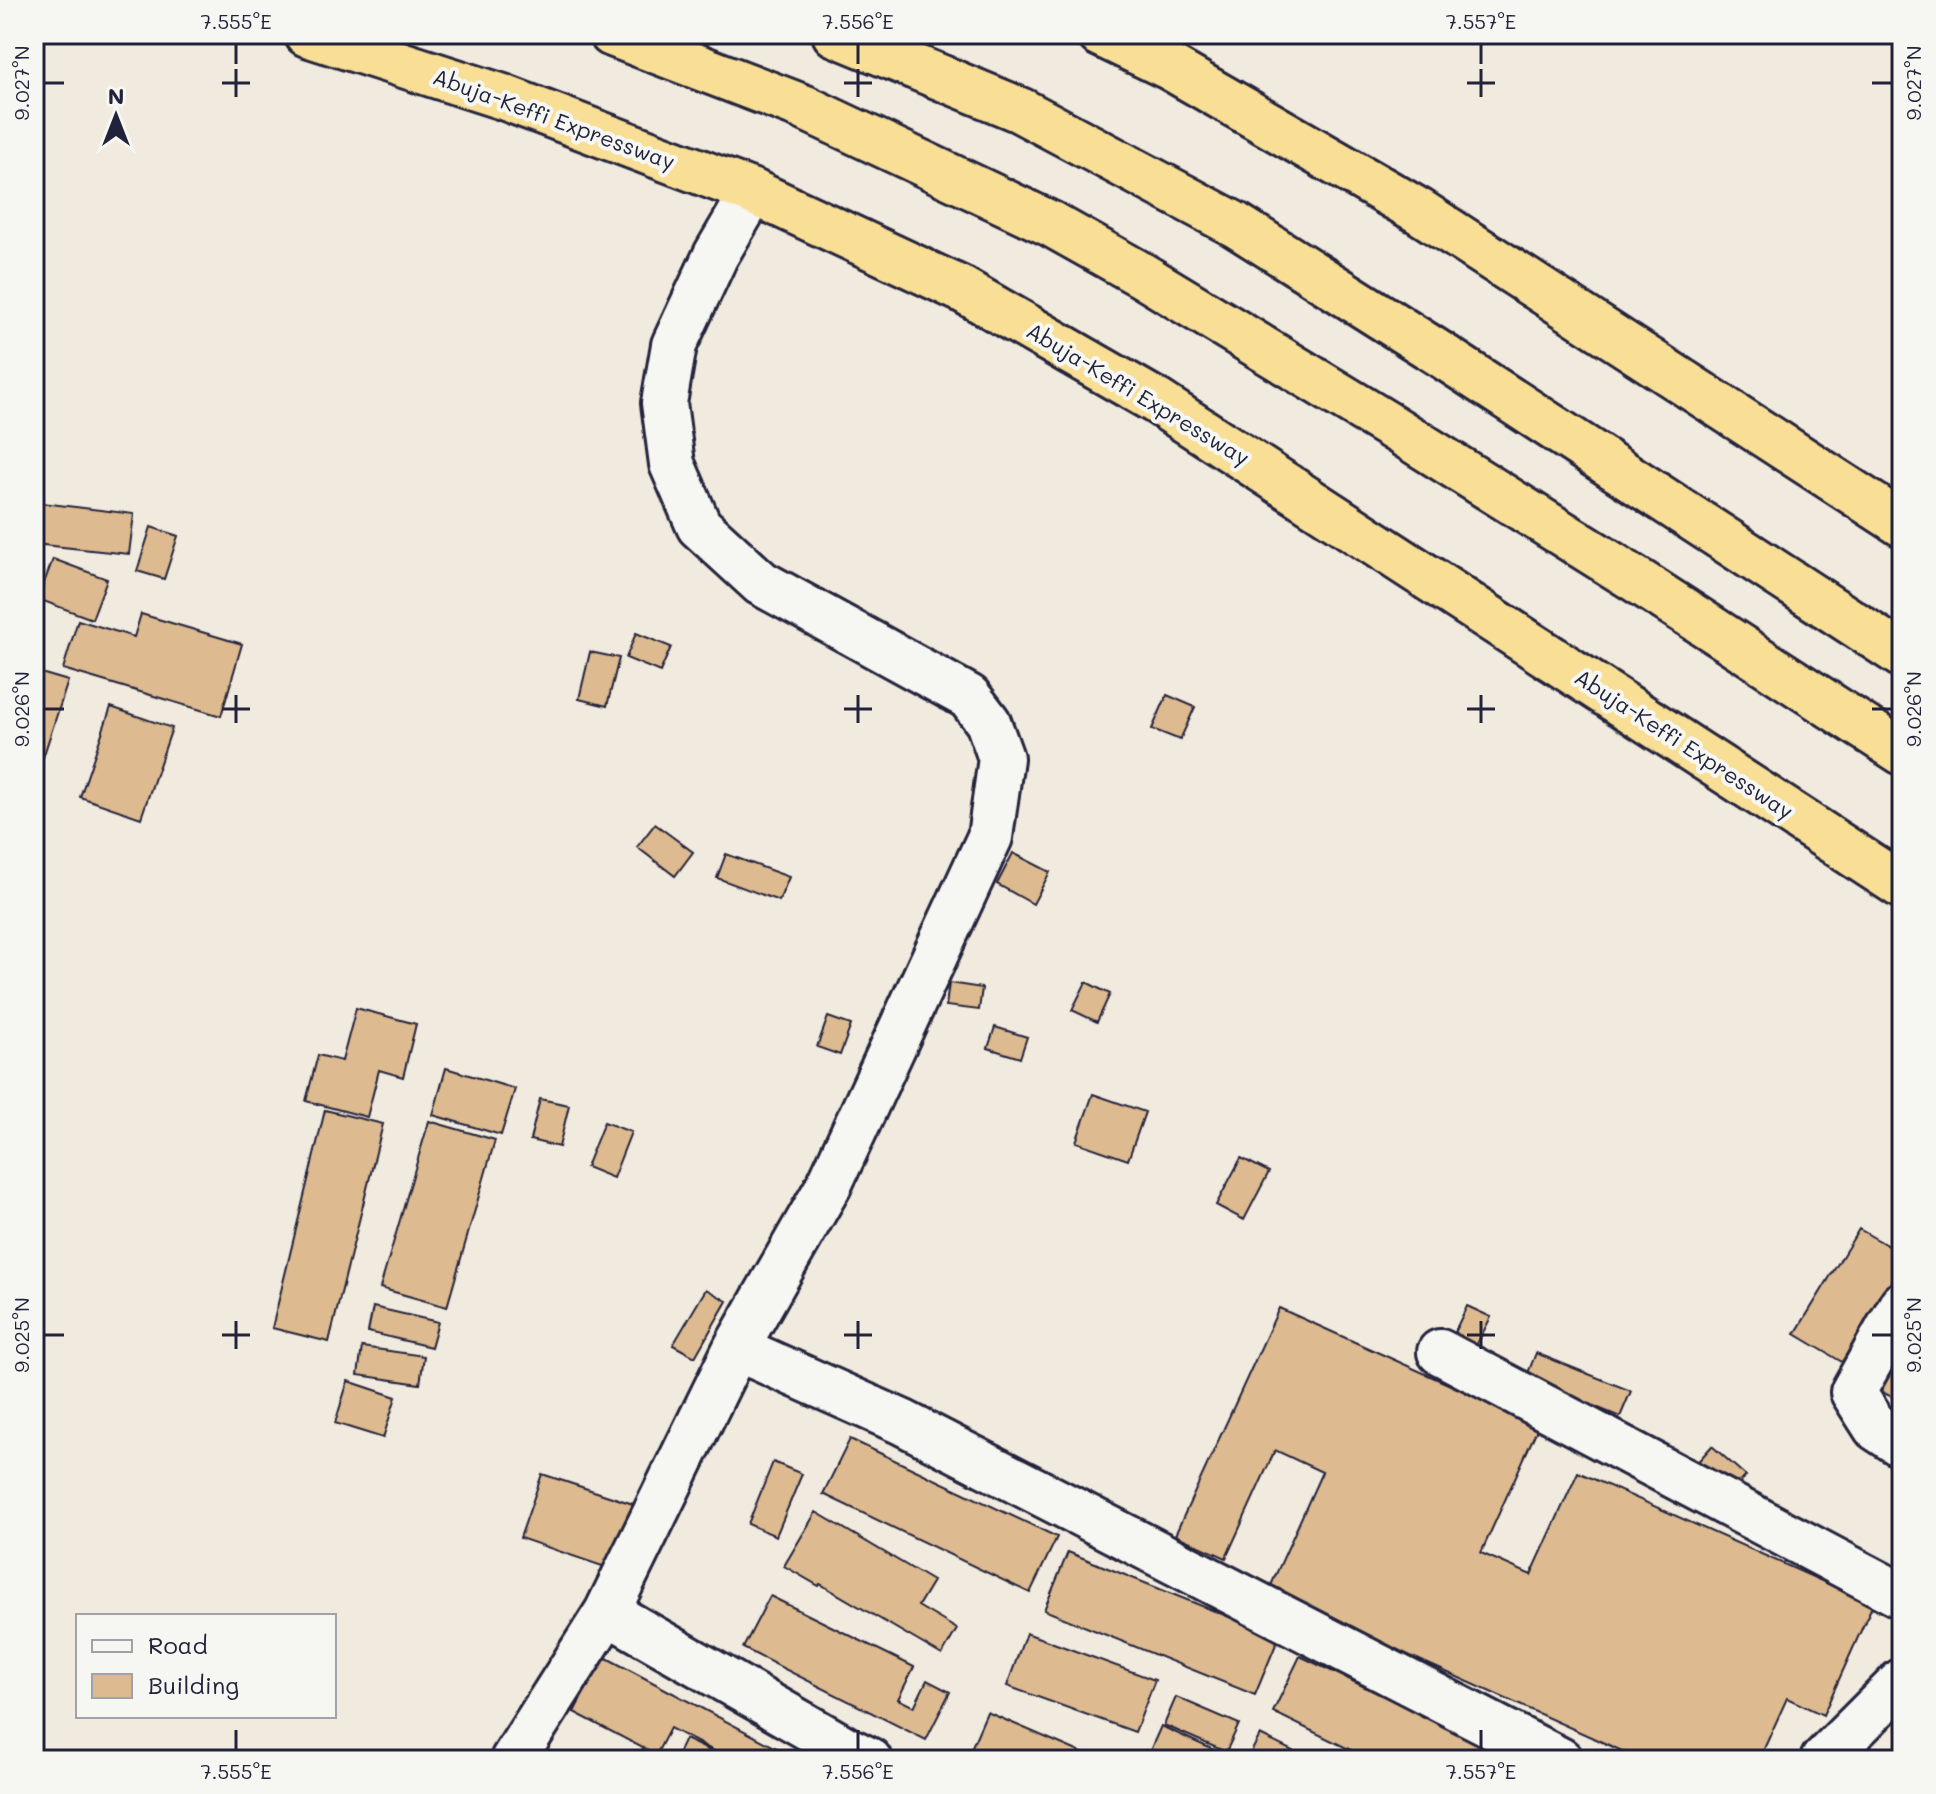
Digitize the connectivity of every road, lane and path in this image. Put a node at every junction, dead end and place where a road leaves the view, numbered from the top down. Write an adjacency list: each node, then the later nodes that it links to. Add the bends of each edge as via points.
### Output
1 (307, 34): 5 (highway, Abuja-Keffi Expressway, via 503,97)
2 (612, 34): 8 (highway, via 803,107 1051,224 1392,427)
3 (835, 34): 7 (highway, via 1020,110 1236,225)
4 (1100, 34): 6 (highway, via 1171,68 1419,211)
5 (753, 192): 9 (highway, Abuja-Keffi Expressway, via 963,290 1156,401); 11 (street, via 674,345 664,403 672,464 699,526 761,583 969,697 988,722 1001,758 990,837 829,1185)
6 (1902, 524)
7 (1902, 655)
8 (1902, 752)
9 (1902, 886)
10 (1902, 1304): 13 (street, via 1853,1392 1876,1428)
11 (736, 1348): 15 (street); 19 (street, via 902,1422)
12 (1440, 1352): 14 (street)
13 (1902, 1445)
14 (1902, 1596)
15 (607, 1612): 17 (street); 18 (street)
16 (1902, 1681): 20 (street)
17 (850, 1756)
18 (513, 1760)
19 (1560, 1760)
20 (1823, 1760)

